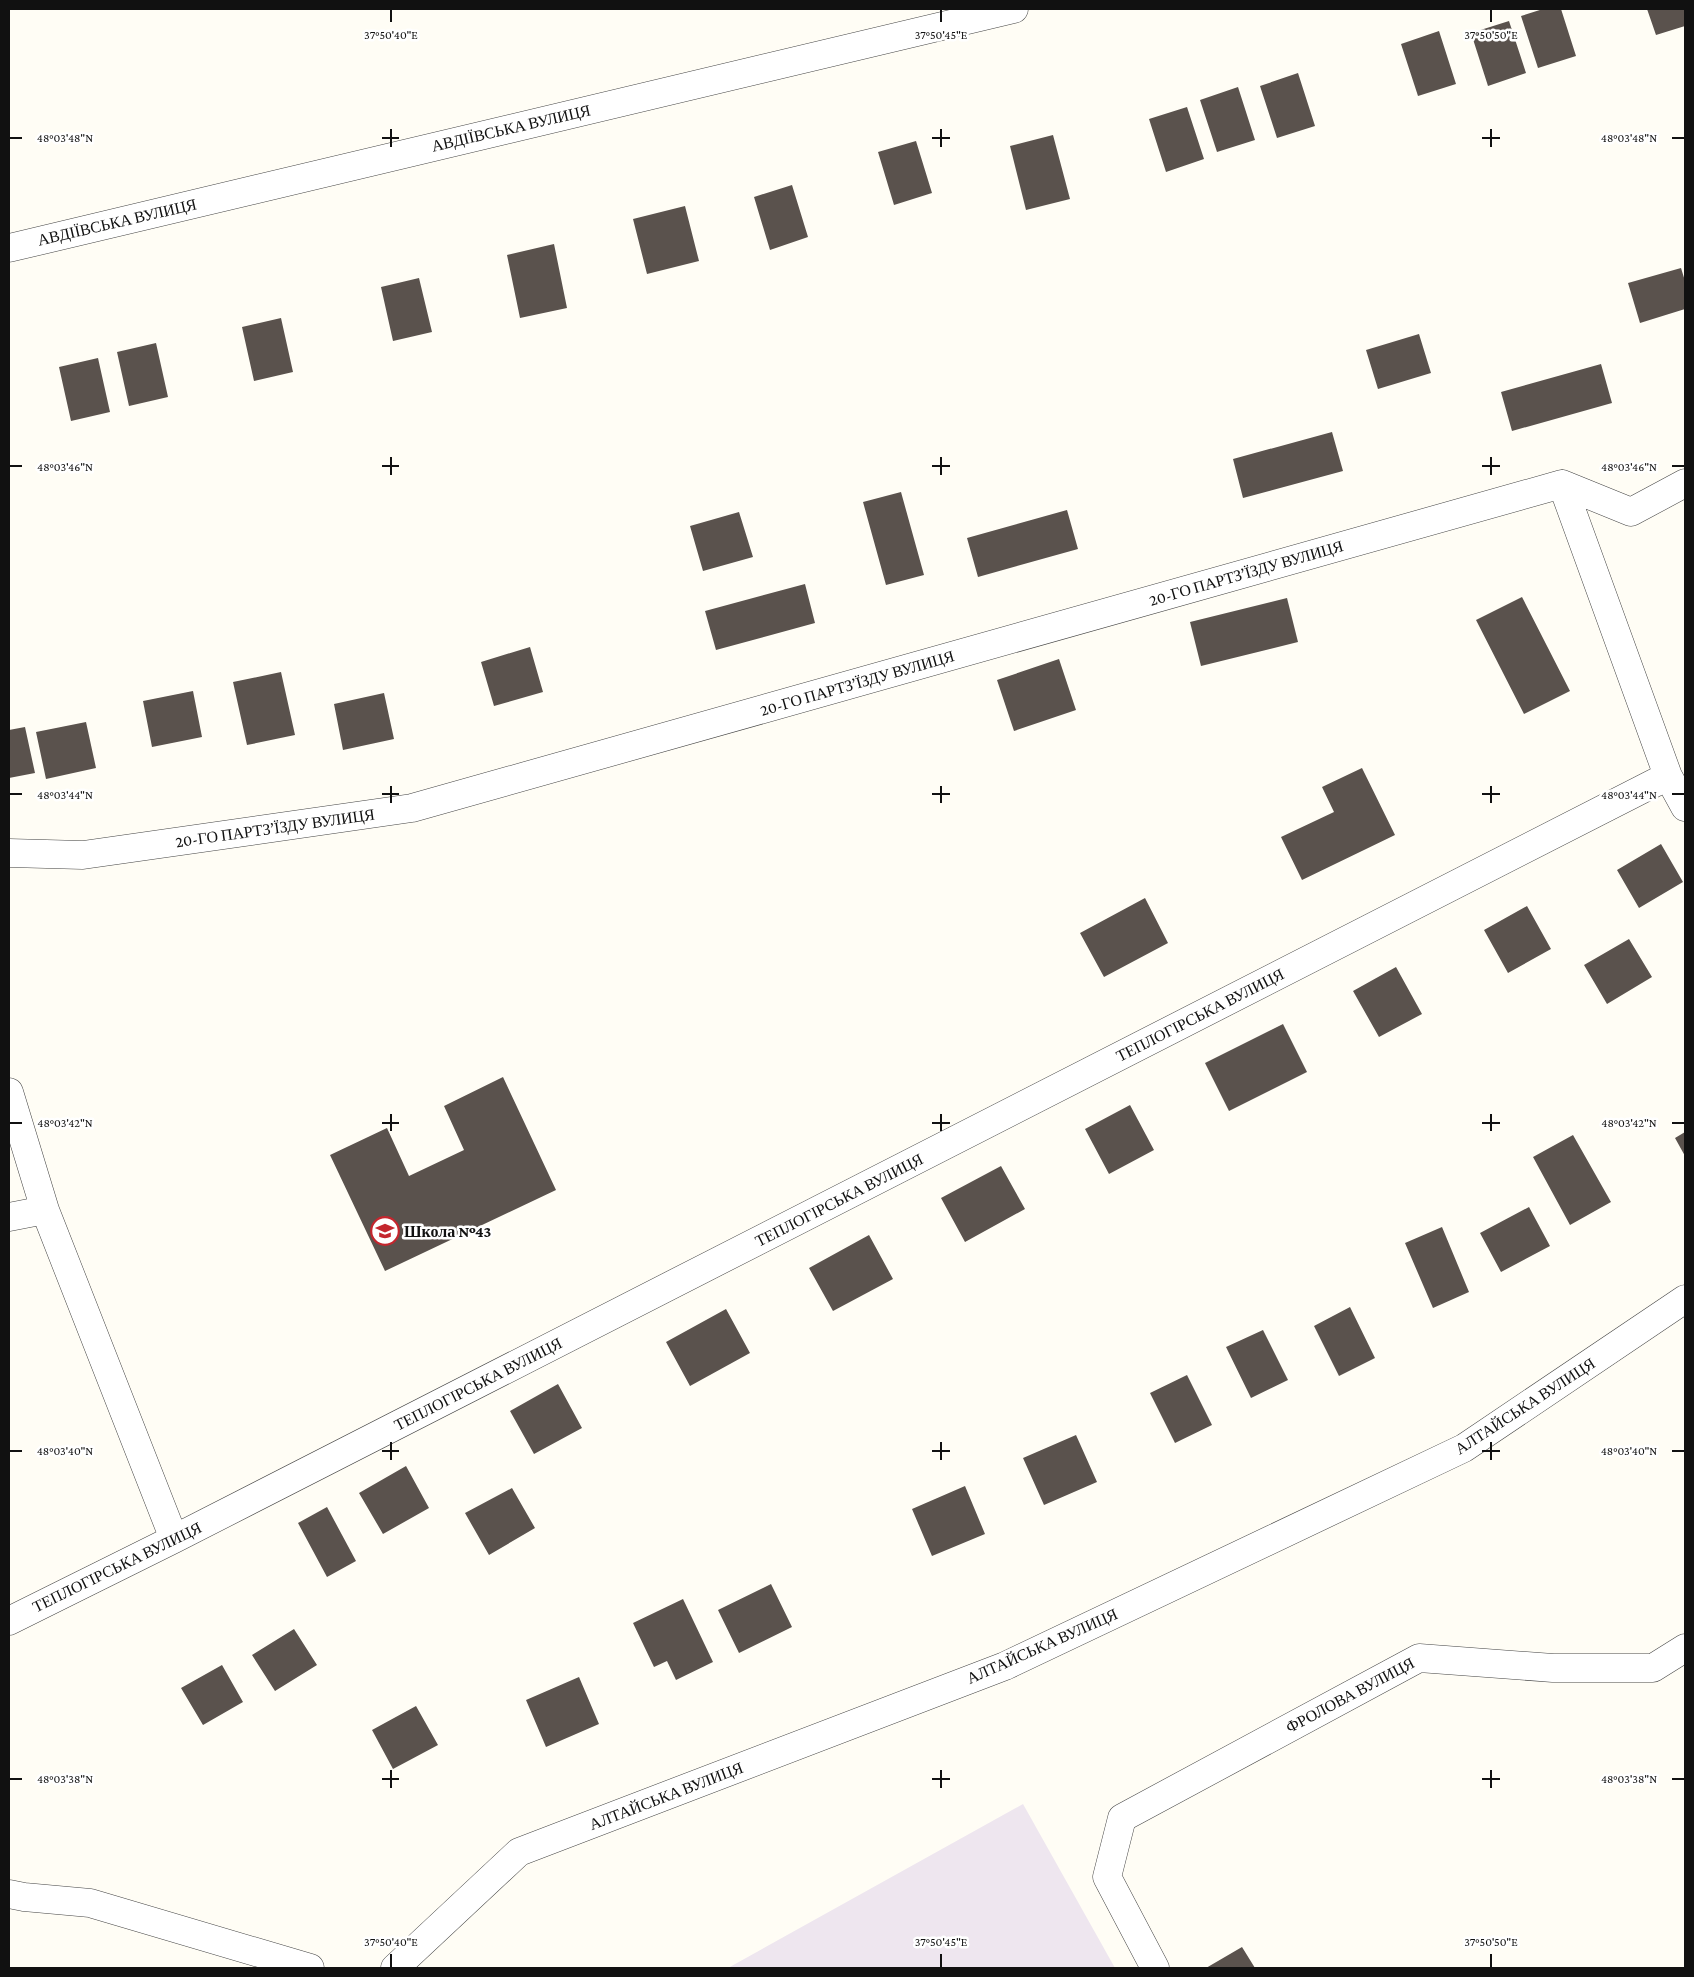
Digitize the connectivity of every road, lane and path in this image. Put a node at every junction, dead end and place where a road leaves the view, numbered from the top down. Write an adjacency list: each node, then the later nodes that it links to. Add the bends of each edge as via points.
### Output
1 (1014, 9): 2 (street, АВДІЇВСЬКА ВУЛИЦЯ)
2 (9, 248)
3 (1562, 484): 4 (street, via 1630,512); 5 (street); 7 (street, 20-ГО ПАРТЗ’ЇЗДУ ВУЛИЦЯ, via 412,808 83,855)
4 (1685, 484)
5 (1668, 776): 6 (street); 12 (street, ТЕПЛОГІРСЬКА ВУЛИЦЯ)
6 (1685, 807)
7 (9, 853)
8 (9, 1092): 9 (street)
9 (45, 1210): 10 (street); 12 (street)
10 (9, 1217)
11 (1685, 1300): 17 (street, АЛТАЙСЬКА ВУЛИЦЯ, via 1464,1448 1041,1649 1005,1666 519,1852)
12 (174, 1539): 13 (street, ТЕПЛОГІРСЬКА ВУЛИЦЯ)
13 (9, 1621)
14 (1685, 1648): 18 (street, ФРОЛОВА ВУЛИЦЯ, via 1653,1668 1553,1668 1419,1658 1122,1818 1107,1877)
15 (9, 1894): 16 (street, via 90,1903)
16 (310, 1968)
17 (395, 1968)
18 (1155, 1968)

